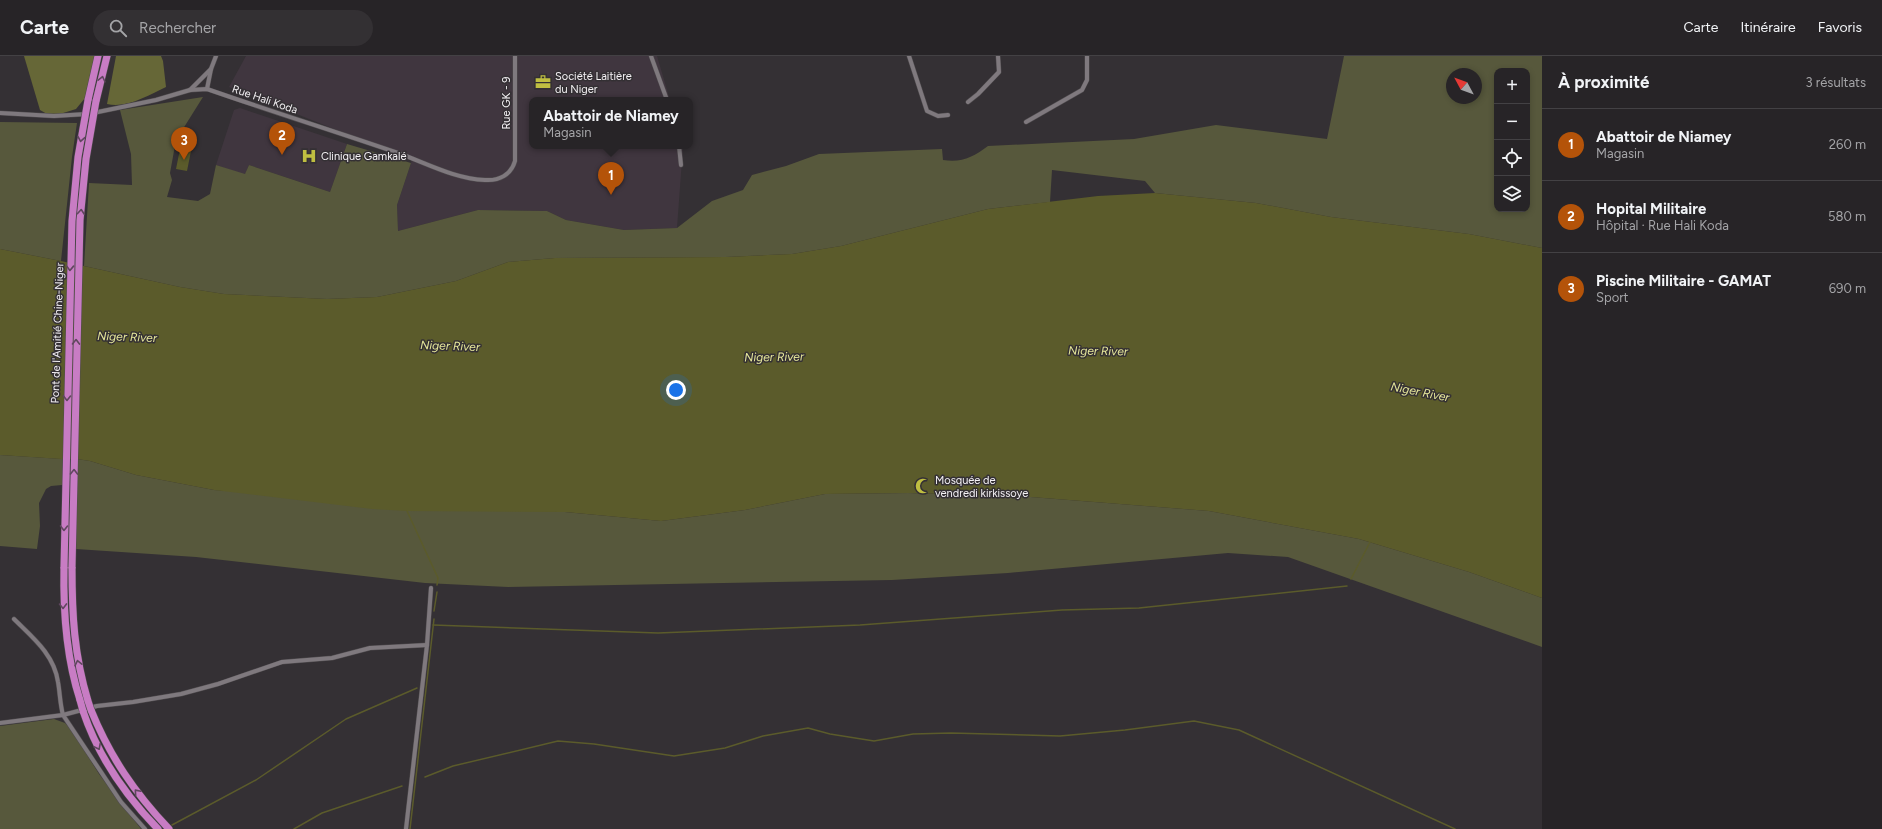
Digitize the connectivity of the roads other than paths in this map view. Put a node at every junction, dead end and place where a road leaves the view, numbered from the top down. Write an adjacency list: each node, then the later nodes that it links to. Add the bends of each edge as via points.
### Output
1 (216, 56): 9 (street)
2 (515, 56): 19 (street, Rue GK - 9, via 516,150)
3 (651, 56): 12 (street)
4 (909, 56): 15 (street, via 928,111 938,116)
5 (998, 56): 13 (street, via 999,72)
6 (1087, 56): 16 (street, via 1087,80 1082,90)
7 (97, 58): 8 (highway); 25 (highway, Pont de l'Amitié Chine-Niger, one-way to 25, bridge, via 78,157 72,221 64,618 68,652 92,736 124,790)
8 (106, 59): 27 (highway, Pont de l'Amitié Chine-Niger, one-way to 8, bridge, via 126,778 105,742 82,682 74,637 72,567 80,220 86,160)
9 (211, 69): 10 (street); 11 (street)
10 (207, 89): 11 (street, Rue Hali Koda); 19 (street, Rue Hali Koda, via 468,178 498,179 509,173)
11 (190, 90): 14 (street, Rue Hali Koda, via 149,102 76,115)
12 (665, 97)
13 (968, 102)
14 (0, 113)
15 (948, 115)
16 (1026, 122)
17 (679, 149): 18 (street)
18 (682, 165)
19 (513, 167)
20 (431, 588): 22 (street)
21 (14, 619): 23 (street, via 44,649 52,662 58,681)
22 (427, 645): 23 (street, via 370,648 332,658 282,662 181,694 97,706); 28 (street)
23 (63, 715): 24 (street); 26 (street, via 121,802)
24 (0, 723)
25 (157, 828)
26 (145, 829)
27 (169, 829)
28 (406, 829)

